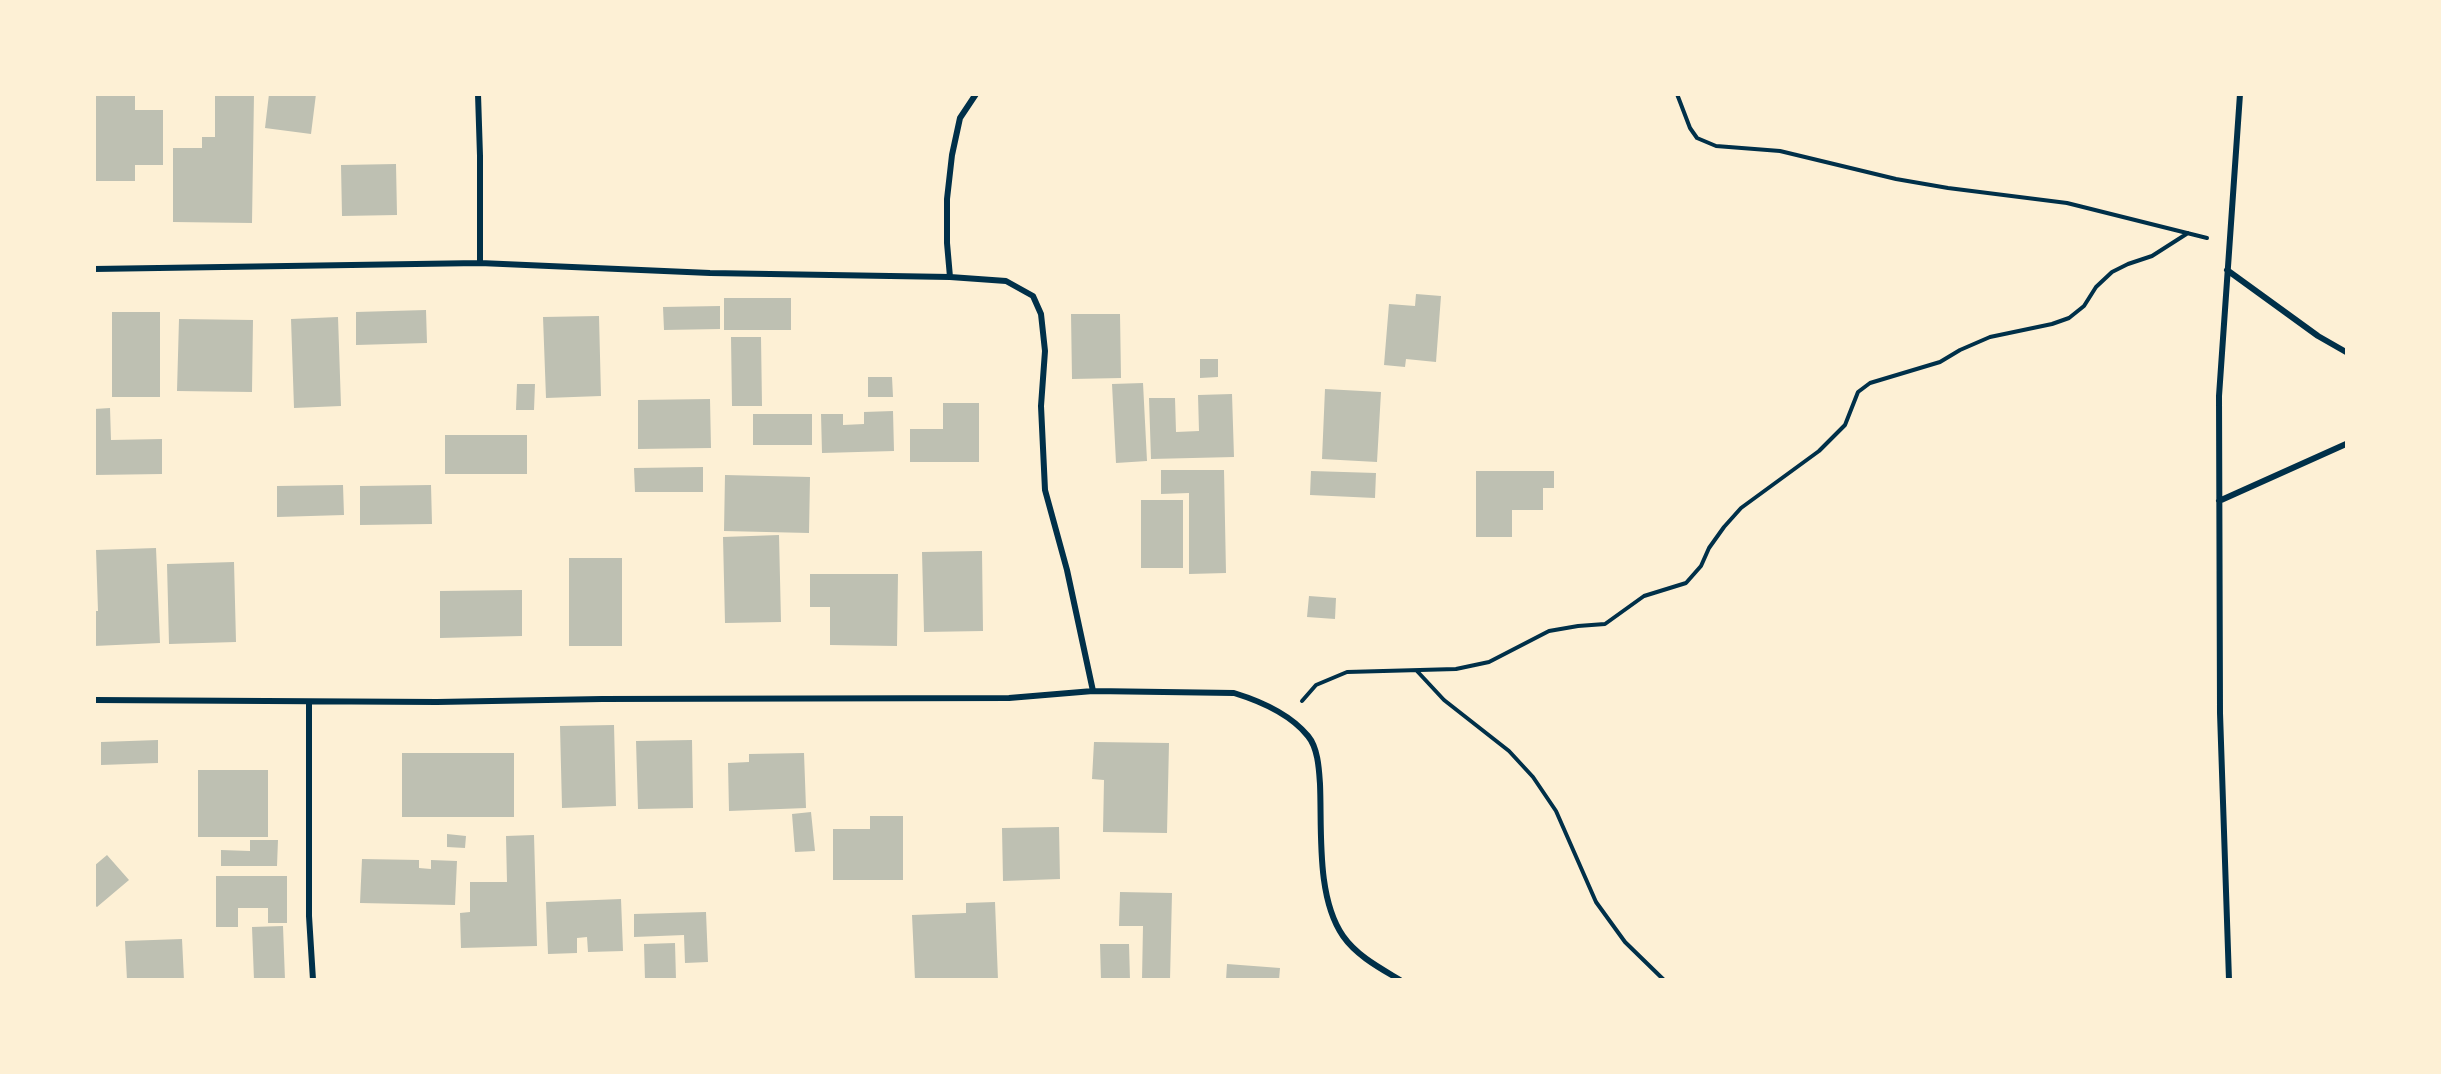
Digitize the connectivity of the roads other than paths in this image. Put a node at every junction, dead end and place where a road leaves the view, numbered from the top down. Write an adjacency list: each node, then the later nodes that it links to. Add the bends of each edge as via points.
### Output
1 (478, 94): 4 (street)
2 (976, 94): 7 (street, via 960,118 952,155 946,243)
3 (2240, 94): 6 (street)
4 (480, 263): 5 (street); 7 (street, via 710,273)
5 (94, 269)
6 (2228, 270): 8 (street); 10 (street, via 2219,396)
7 (951, 277): 11 (street, via 1006,281 1033,296 1041,314 1045,351 1041,406 1045,490)
8 (2346, 352)
9 (2346, 444): 10 (street)
10 (2220, 501): 16 (street, via 2220,713)
11 (1093, 691): 13 (street, via 1009,698); 15 (street, via 1234,693 1287,717 1309,737 1318,767 1323,864 1332,914 1353,948)
12 (94, 700): 13 (street)
13 (309, 702): 14 (street, via 309,916)
14 (313, 980)
15 (1400, 980)
16 (2229, 980)

